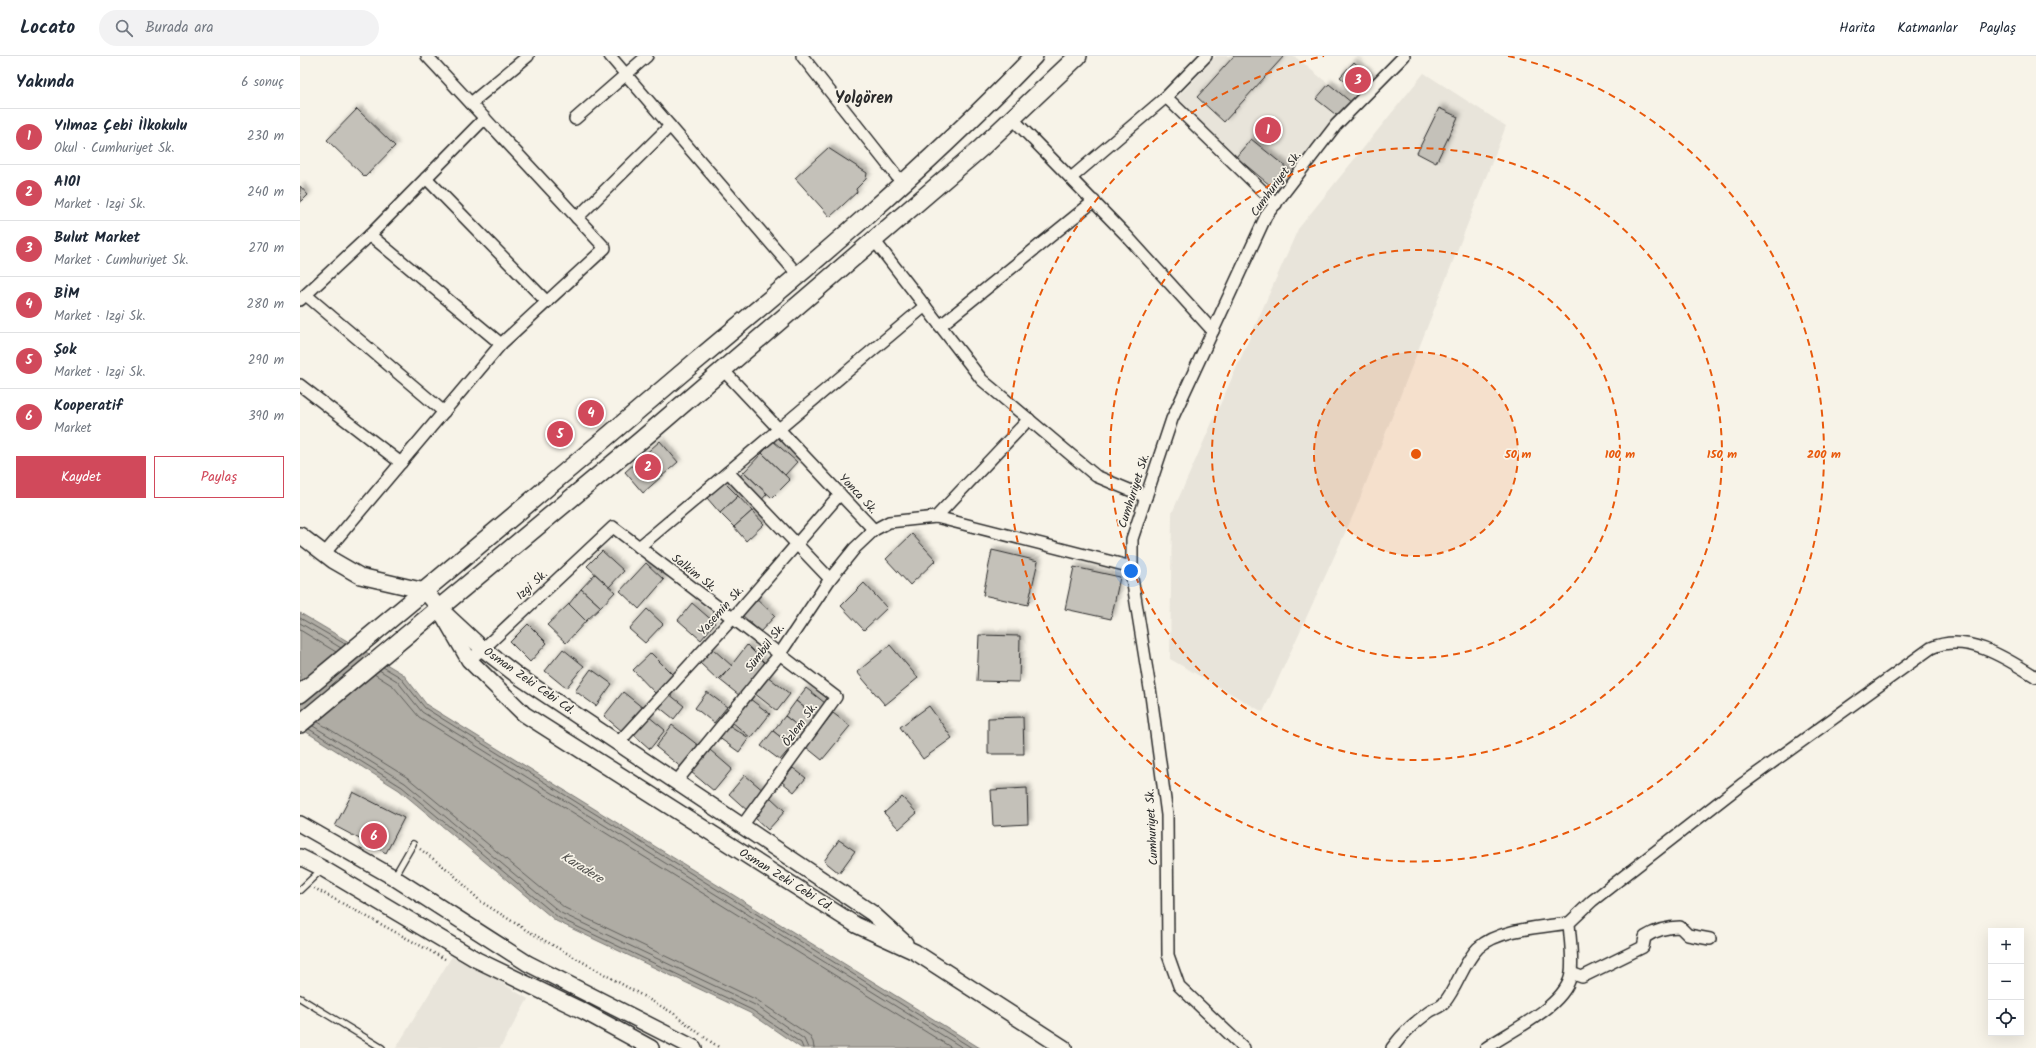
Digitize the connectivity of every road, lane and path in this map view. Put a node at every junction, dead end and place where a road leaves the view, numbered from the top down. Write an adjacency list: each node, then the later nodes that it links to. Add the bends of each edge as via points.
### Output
1 (427, 56): 12 (street)
2 (528, 56): 12 (street)
3 (610, 56): 10 (street)
4 (646, 56): 10 (street)
5 (802, 56): 19 (street)
6 (1034, 56): 19 (main road)
7 (1078, 56): 14 (main road)
8 (1404, 56): 21 (street, Cumhuriyet Sk., via 1336,124)
9 (1204, 57): 11 (street)
10 (626, 74): 15 (street); 16 (street)
11 (1166, 97): 18 (street); 21 (street)
12 (471, 103): 13 (street)
13 (485, 118): 17 (street); 22 (street)
14 (1012, 118): 18 (street); 24 (main road)
15 (575, 119)
16 (670, 126): 22 (street); 25 (street)
17 (426, 178): 23 (street); 27 (street)
18 (1071, 178): 20 (street)
19 (903, 184): 25 (main road)
20 (1094, 201): 29 (street); 30 (street)
21 (1276, 204): 30 (street, Cumhuriyet Sk., via 1266,216)
22 (577, 218): 27 (street, via 605,248)
23 (370, 235): 26 (street); 31 (street)
24 (874, 240): 28 (street); 32 (main road)
25 (798, 275): 50 (main road)
26 (303, 298): 34 (street)
27 (546, 302): 31 (street)
28 (925, 306): 29 (street); 36 (street)
29 (940, 326): 35 (street, via 982,380)
30 (1213, 331): 40 (street, Cumhuriyet Sk., via 1172,419)
31 (501, 344): 34 (street)
32 (723, 370): 36 (street, Yonca Sk.); 51 (main road)
33 (300, 385): 37 (street)
34 (444, 412): 37 (street)
35 (1029, 419): 40 (street, via 1096,476); 41 (street)
36 (779, 429): 38 (street); 39 (street, Yonca Sk.)
37 (401, 463): 47 (street)
38 (728, 472): 45 (street); 46 (street)
39 (840, 494): 43 (street, Yonca Sk.); 45 (street, Yasemin Sk.)
40 (1146, 497): 48 (street, Cumhuriyet Sk., via 1132,539)
41 (936, 517): 43 (street, Yonca Sk., via 889,522); 48 (street, Yonca Sk.)
42 (613, 527): 46 (street, Salkim Sk.); 53 (street, Izgi Sk.)
43 (874, 530): 49 (street, Sümbül Sk., via 855,548)
44 (300, 535): 47 (street)
45 (796, 544): 49 (street); 52 (street, Yasemin Sk.)
46 (639, 547): 52 (street, Salkim Sk.)
47 (324, 554): 50 (street, via 360,576)
48 (1132, 567): 78 (street, Cumhuriyet Sk., via 1167,815 1168,955 1179,986)
49 (830, 579): 54 (street, Sümbül Sk.)
50 (425, 590): 51 (street); 57 (main road)
51 (439, 608): 53 (street, Osman Zeki Cebi Cd.); 55 (street, Osman Zeki Cebi Cd.); 58 (main road)
52 (732, 619): 54 (street, Salkim Sk.); 59 (street, Yasemin Sk.)
53 (483, 649): 55 (street, Izgi Sk.); 59 (street, Osman Zeki Cebi Cd., via 518,676)
54 (778, 654): 60 (street, Sümbül Sk.); 62 (street, Özlem Sk., via 836,697)
55 (469, 660): 70 (street, Osman Zeki Cebi Cd., via 524,714 856,925)
56 (2036, 677): 68 (street, via 1978,645 1944,643 1931,648 1741,785 1592,901)
57 (300, 694)
58 (300, 724)
59 (618, 742): 60 (street, Osman Zeki Cebi Cd.)
60 (676, 782): 62 (street, Osman Zeki Cebi Cd.)
61 (300, 824): 66 (street)
62 (742, 826): 70 (street, Osman Zeki Cebi Cd., via 872,913)
63 (413, 844): 66 (lane); 76 (path, via 451,872 480,901 673,1013)
64 (300, 857): 65 (street)
65 (322, 868): 67 (lane); 74 (street, via 477,960 585,1012)
66 (393, 878): 75 (street, via 527,963)
67 (300, 890)
68 (1569, 923): 71 (street); 79 (street, via 1499,936 1478,948 1444,1004 1431,1010 1403,1032)
69 (1710, 939): 71 (street, via 1688,935 1680,926 1662,929 1645,937 1643,947 1582,978)
70 (915, 952): 77 (street, Osman Zeki Cebi Cd.)
71 (1571, 973): 80 (street, via 1568,985 1557,1001)
72 (300, 998): 73 (lane)
73 (382, 1048)
74 (651, 1048)
75 (694, 1048)
76 (720, 1048)
77 (1064, 1048)
78 (1244, 1048)
79 (1392, 1048)
80 (1486, 1048)

